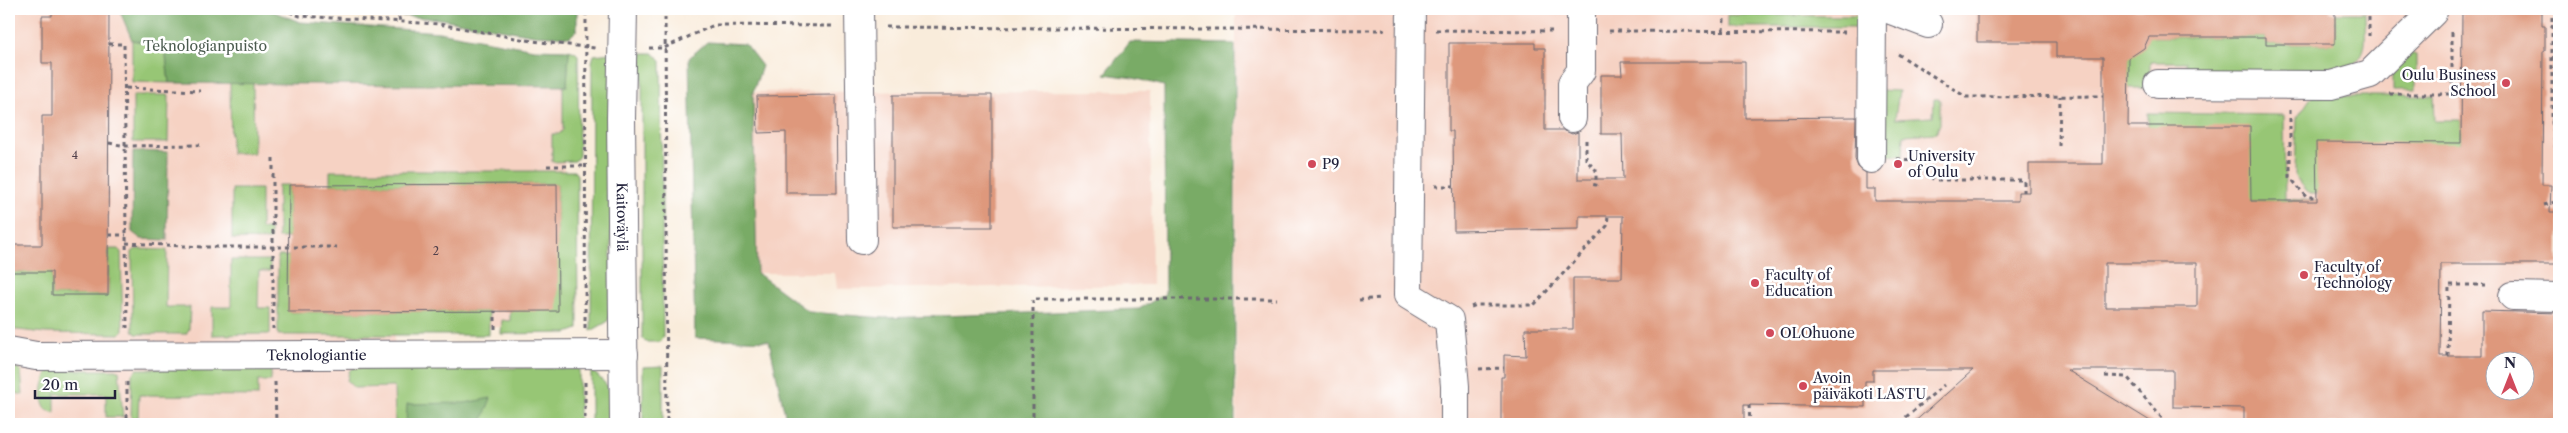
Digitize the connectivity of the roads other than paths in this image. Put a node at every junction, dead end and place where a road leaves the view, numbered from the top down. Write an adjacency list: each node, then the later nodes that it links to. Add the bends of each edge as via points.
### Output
1 (623, 9): 16 (street, Kaitoväylä)
2 (1872, 9): 11 (street)
3 (1888, 9): 8 (street)
4 (859, 18): 12 (street)
5 (2442, 18): 9 (street, via 2433,12 2370,74 2331,85)
6 (1410, 19): 18 (street, via 1408,295 1449,320)
7 (1581, 20): 10 (street, via 1581,71 1572,82)
8 (1928, 24)
9 (2158, 84)
10 (1572, 118)
11 (1871, 159)
12 (862, 240)
13 (2504, 291): 14 (street)
14 (2559, 297)
15 (9, 351): 16 (street, Teknologiantie, via 36,356)
16 (624, 354): 17 (street, Kaitoväylä)
17 (624, 424)
18 (1455, 424)

